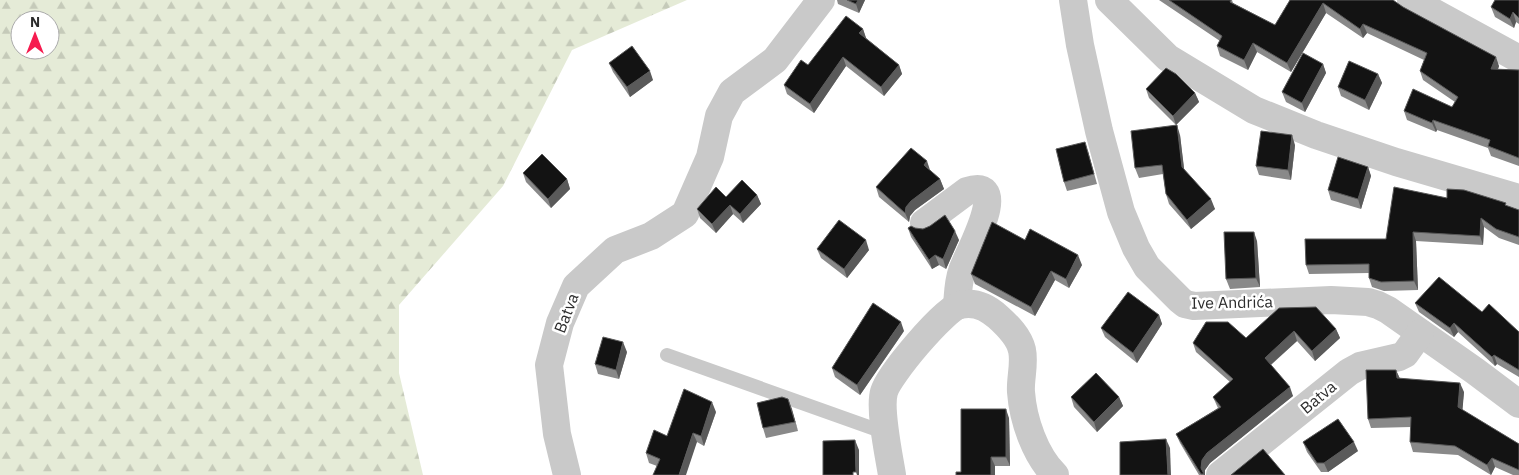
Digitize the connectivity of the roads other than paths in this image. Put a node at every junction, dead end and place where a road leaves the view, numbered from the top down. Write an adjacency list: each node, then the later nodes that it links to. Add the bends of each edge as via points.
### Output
1 (821, 0): 13 (street, Batva, via 775,60 732,92 719,116 710,157 685,214 651,236 616,250 576,286 560,323 549,365 557,434)
2 (1073, 0): 9 (street, Ive Andrića, via 1099,131 1121,212 1136,248 1166,288 1185,304 1194,306 1331,300 1368,302 1388,310)
3 (1109, 0): 6 (street, via 1168,58 1254,110 1396,162)
4 (1411, 0): 5 (street)
5 (1519, 59)
6 (1519, 198)
7 (924, 224): 8 (street, via 967,191 976,189 986,194 987,210 962,268)
8 (957, 306): 12 (street, via 946,313 887,384 883,399); 15 (street, via 971,303 985,308 998,317 1018,340 1022,352 1021,392 1027,422 1038,452)
9 (1420, 334): 11 (street, Ive Andrića); 16 (street, Batva, via 1406,354 1349,372)
10 (667, 355): 12 (lane)
11 (1519, 404)
12 (886, 433): 14 (street)
13 (567, 475)
14 (892, 475)
15 (1055, 475)
16 (1220, 475)

